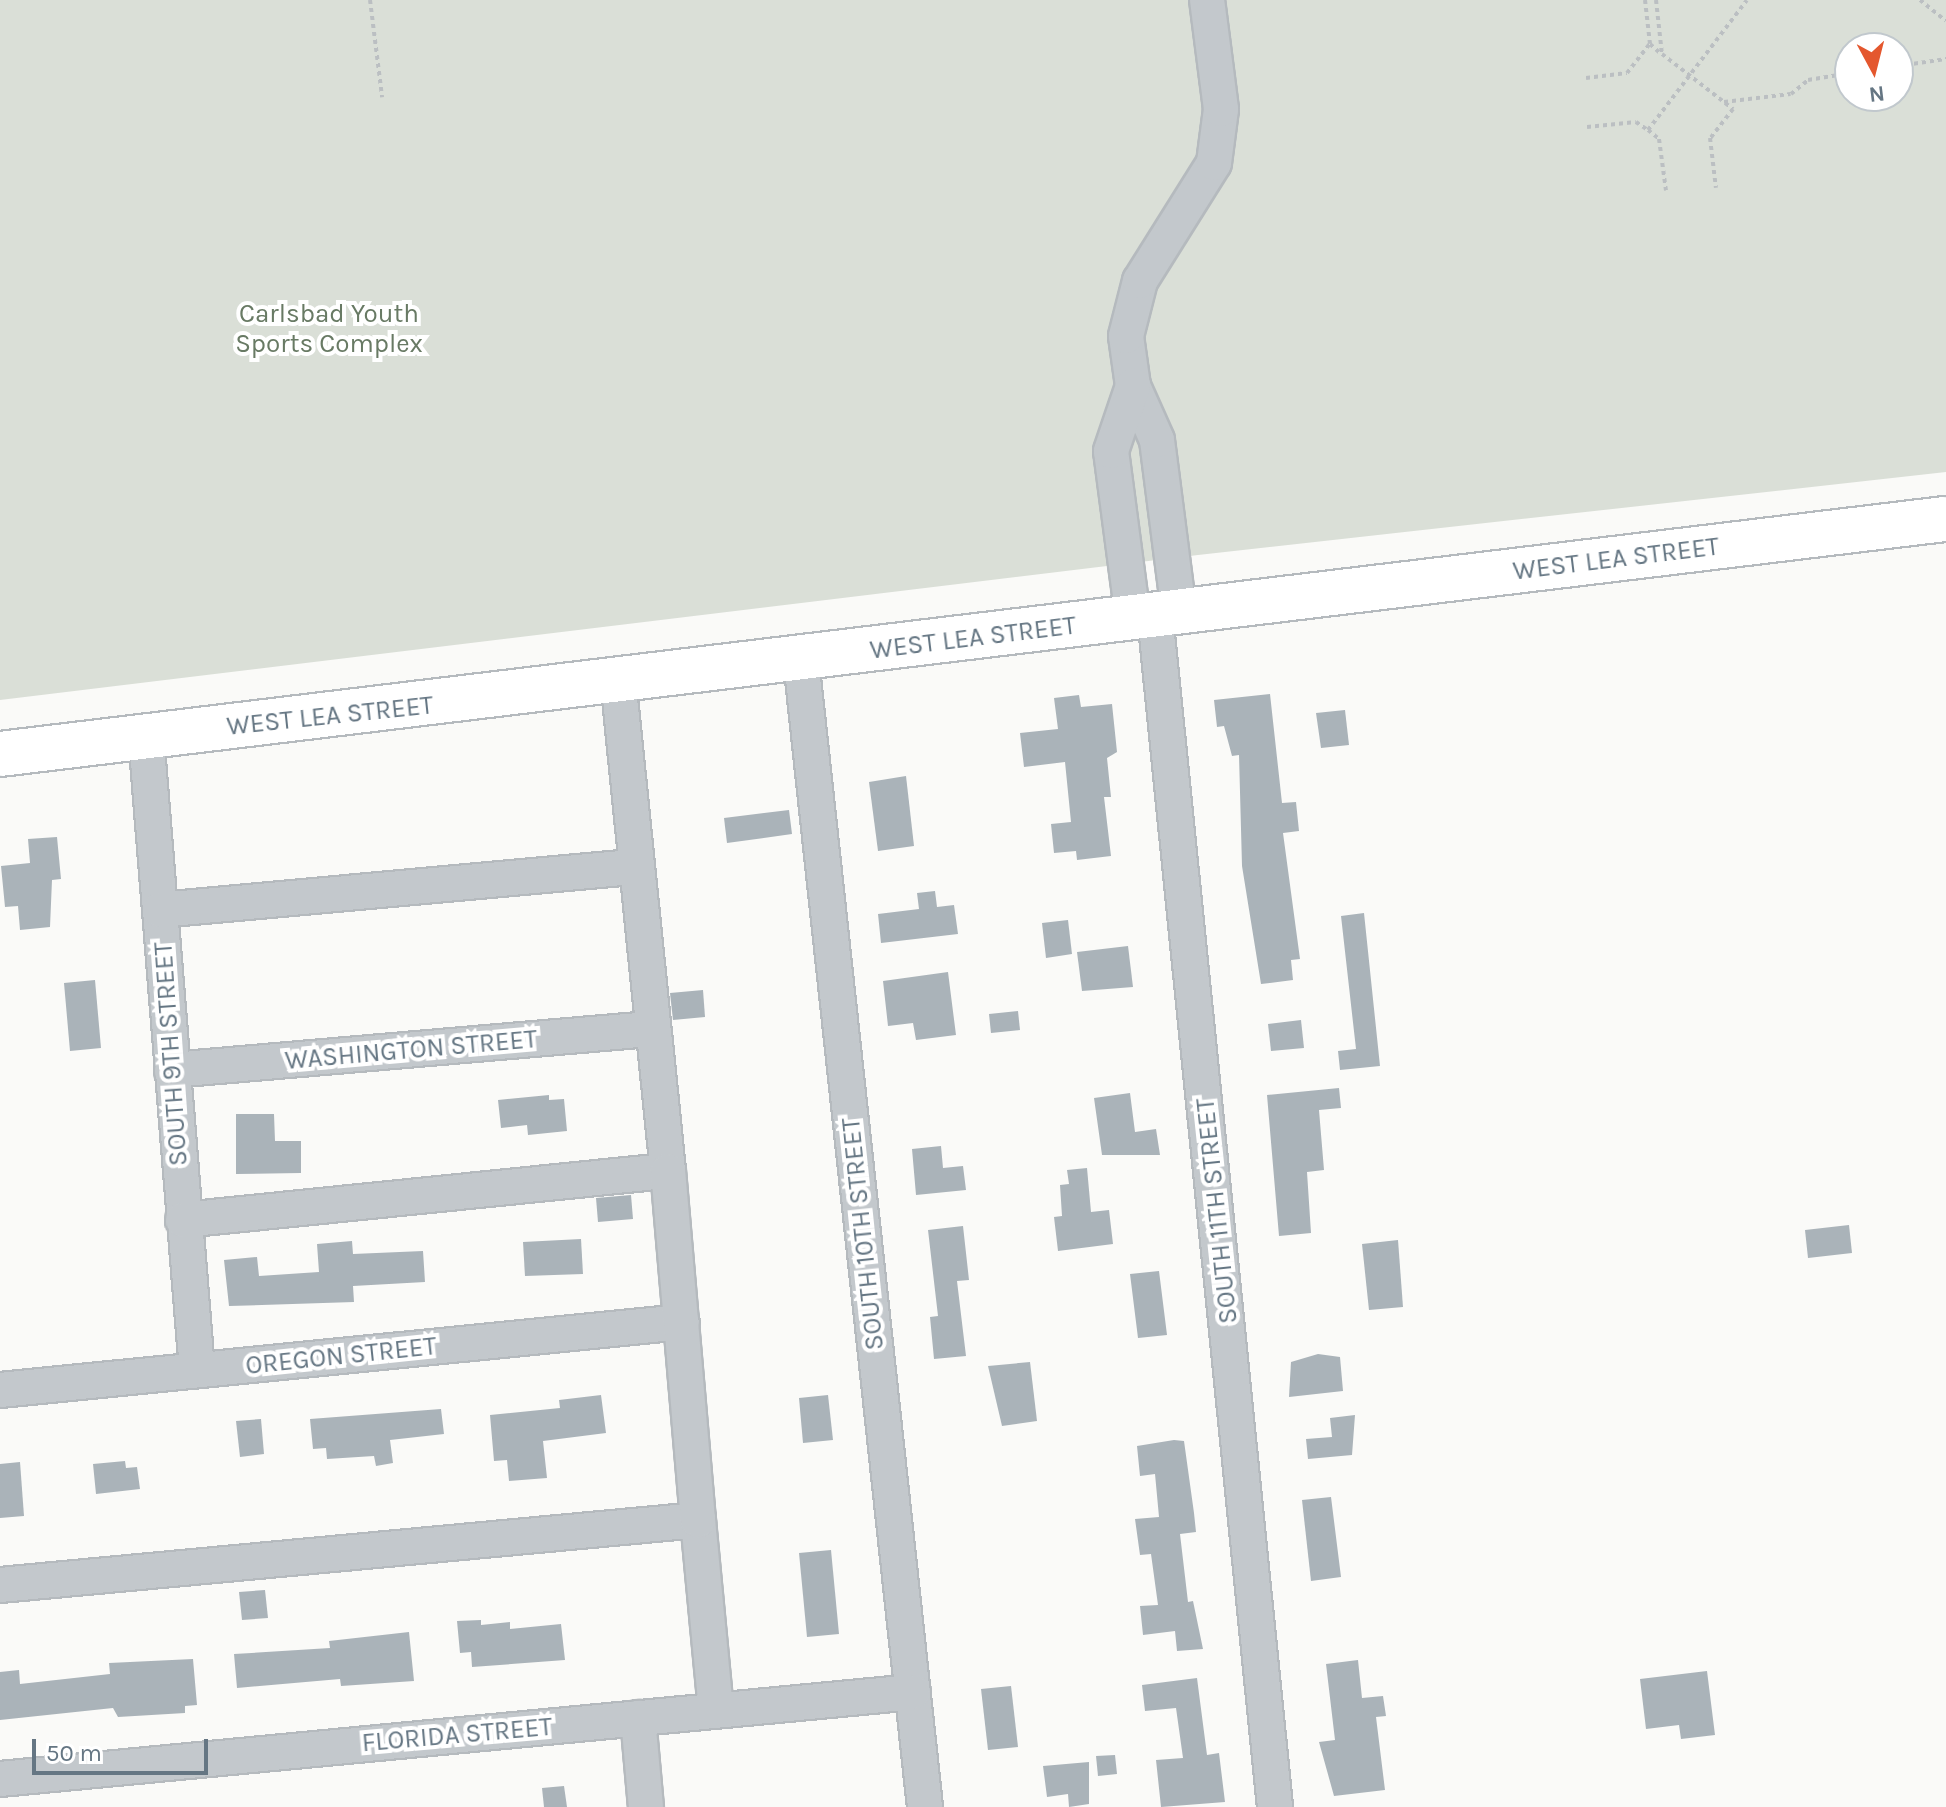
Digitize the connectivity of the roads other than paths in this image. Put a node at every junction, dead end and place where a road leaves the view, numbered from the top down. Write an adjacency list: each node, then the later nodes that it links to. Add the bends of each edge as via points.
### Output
1 (1207, 0): 2 (street, via 1221,109 1218,146 1208,181 1152,258 1133,300 1126,336)
2 (1133, 386): 4 (street, via 1157,440); 4 (street, via 1111,451)
3 (1946, 519): 4 (main road, WEST LEA STREET)
4 (1156, 615): 5 (main road, WEST LEA STREET); 26 (street, SOUTH 11TH STREET)
5 (801, 660): 6 (main road, WEST LEA STREET); 20 (street, SOUTH 10TH STREET)
6 (618, 681): 7 (main road, WEST LEA STREET); 9 (street)
7 (146, 736): 8 (main road, WEST LEA STREET); 10 (street, SOUTH 9TH STREET)
8 (0, 754)
9 (637, 867): 10 (street); 11 (street)
10 (160, 910): 12 (street, SOUTH 9TH STREET)
11 (650, 1029): 12 (street, WASHINGTON STREET); 13 (street)
12 (172, 1070): 14 (street, SOUTH 9TH STREET)
13 (668, 1171): 14 (street); 15 (street)
14 (183, 1220): 16 (street, SOUTH 9TH STREET)
15 (682, 1322): 16 (street, OREGON STREET); 18 (street)
16 (197, 1370): 17 (street, OREGON STREET)
17 (0, 1390)
18 (698, 1520): 19 (street); 21 (street)
19 (0, 1585)
20 (913, 1692): 21 (street, FLORIDA STREET); 25 (street, SOUTH 10TH STREET)
21 (716, 1710): 22 (street, FLORIDA STREET)
22 (638, 1718): 23 (street, FLORIDA STREET); 24 (street)
23 (0, 1779)
24 (646, 1807)
25 (925, 1807)
26 (1275, 1807)

